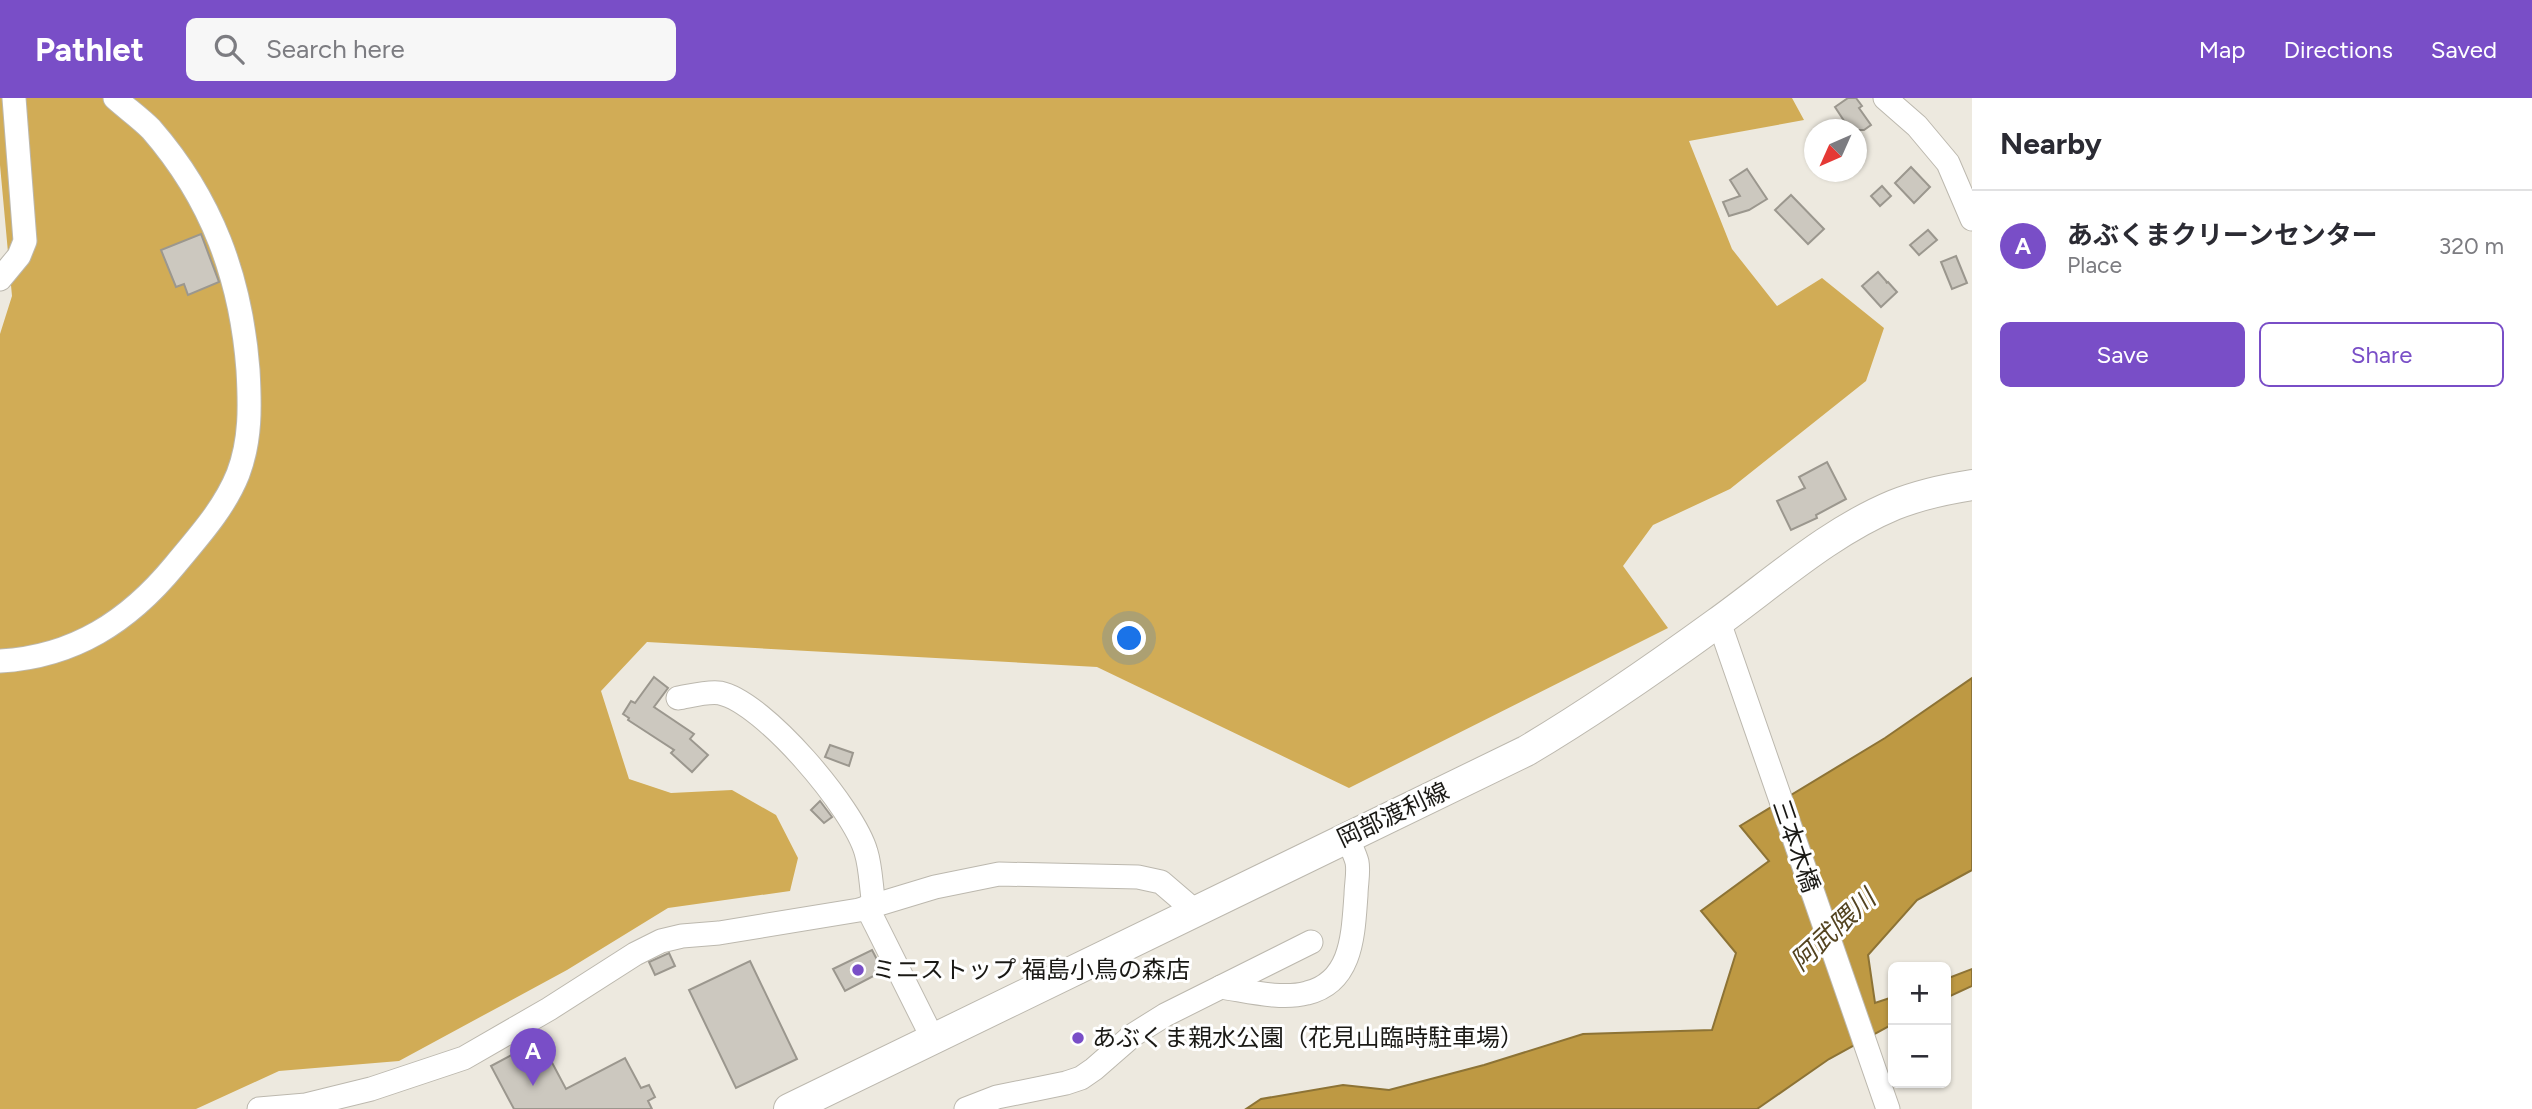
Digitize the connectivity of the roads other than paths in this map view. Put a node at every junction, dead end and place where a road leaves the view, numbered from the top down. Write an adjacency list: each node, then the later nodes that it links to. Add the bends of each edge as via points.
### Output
1 (14, 98): 5 (street, via 25,241)
2 (115, 98): 8 (street, via 150,128 215,226 236,284 246,341 249,433 238,474 220,508 152,593 71,648)
3 (1885, 98): 4 (street, via 1948,163)
4 (1972, 219)
5 (0, 279)
6 (1972, 485): 7 (main road, 岡部渡利線, via 1894,505 1864,520)
7 (1718, 622): 10 (main road, 岡部渡利線, via 1592,711 1526,751); 19 (street, 三本木橋)
8 (0, 660)
9 (678, 698): 11 (street, via 719,693 744,702 770,723 817,775 858,833 867,852)
10 (1347, 837): 12 (main road, 岡部渡利線); 14 (street, via 1357,863 1354,925 1348,959 1335,977 1324,988 1306,994)
11 (870, 906): 12 (street, via 999,874 1073,875 1161,881); 15 (street); 16 (street, via 660,941 464,1058 371,1089)
12 (1196, 912): 15 (main road, 岡部渡利線)
13 (1311, 943): 14 (street)
14 (1221, 987): 18 (street, via 1165,1014 1081,1078 997,1097)
15 (933, 1039): 17 (main road, 岡部渡利線)
16 (268, 1109)
17 (789, 1109)
18 (967, 1109)
19 (1888, 1109)

